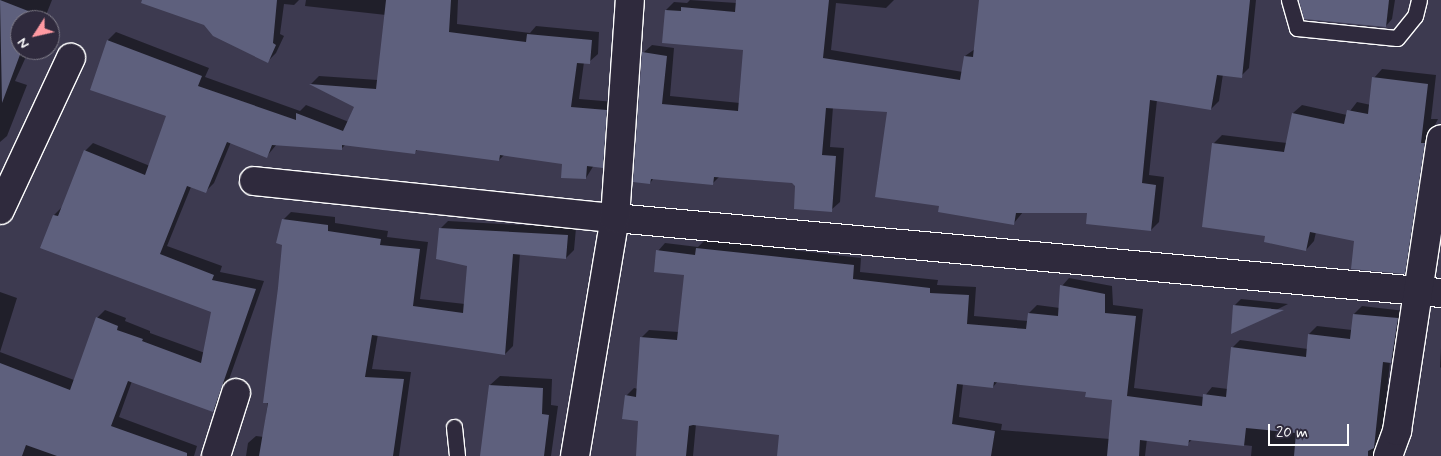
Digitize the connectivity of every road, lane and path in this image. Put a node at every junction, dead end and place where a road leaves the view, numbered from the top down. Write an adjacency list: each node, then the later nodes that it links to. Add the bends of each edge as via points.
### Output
1 (630, 0): 8 (street)
2 (1289, 0): 3 (lane, via 1297,28 1397,38 1415,16)
3 (1419, 0)
4 (71, 58): 7 (street)
5 (1441, 140): 9 (street)
6 (254, 181): 8 (street)
7 (0, 210)
8 (615, 218): 9 (street); 14 (street)
9 (1431, 292): 15 (street)
10 (236, 393): 12 (street)
11 (454, 427): 13 (lane)
12 (216, 456)
13 (457, 456)
14 (575, 456)
15 (1388, 456)

